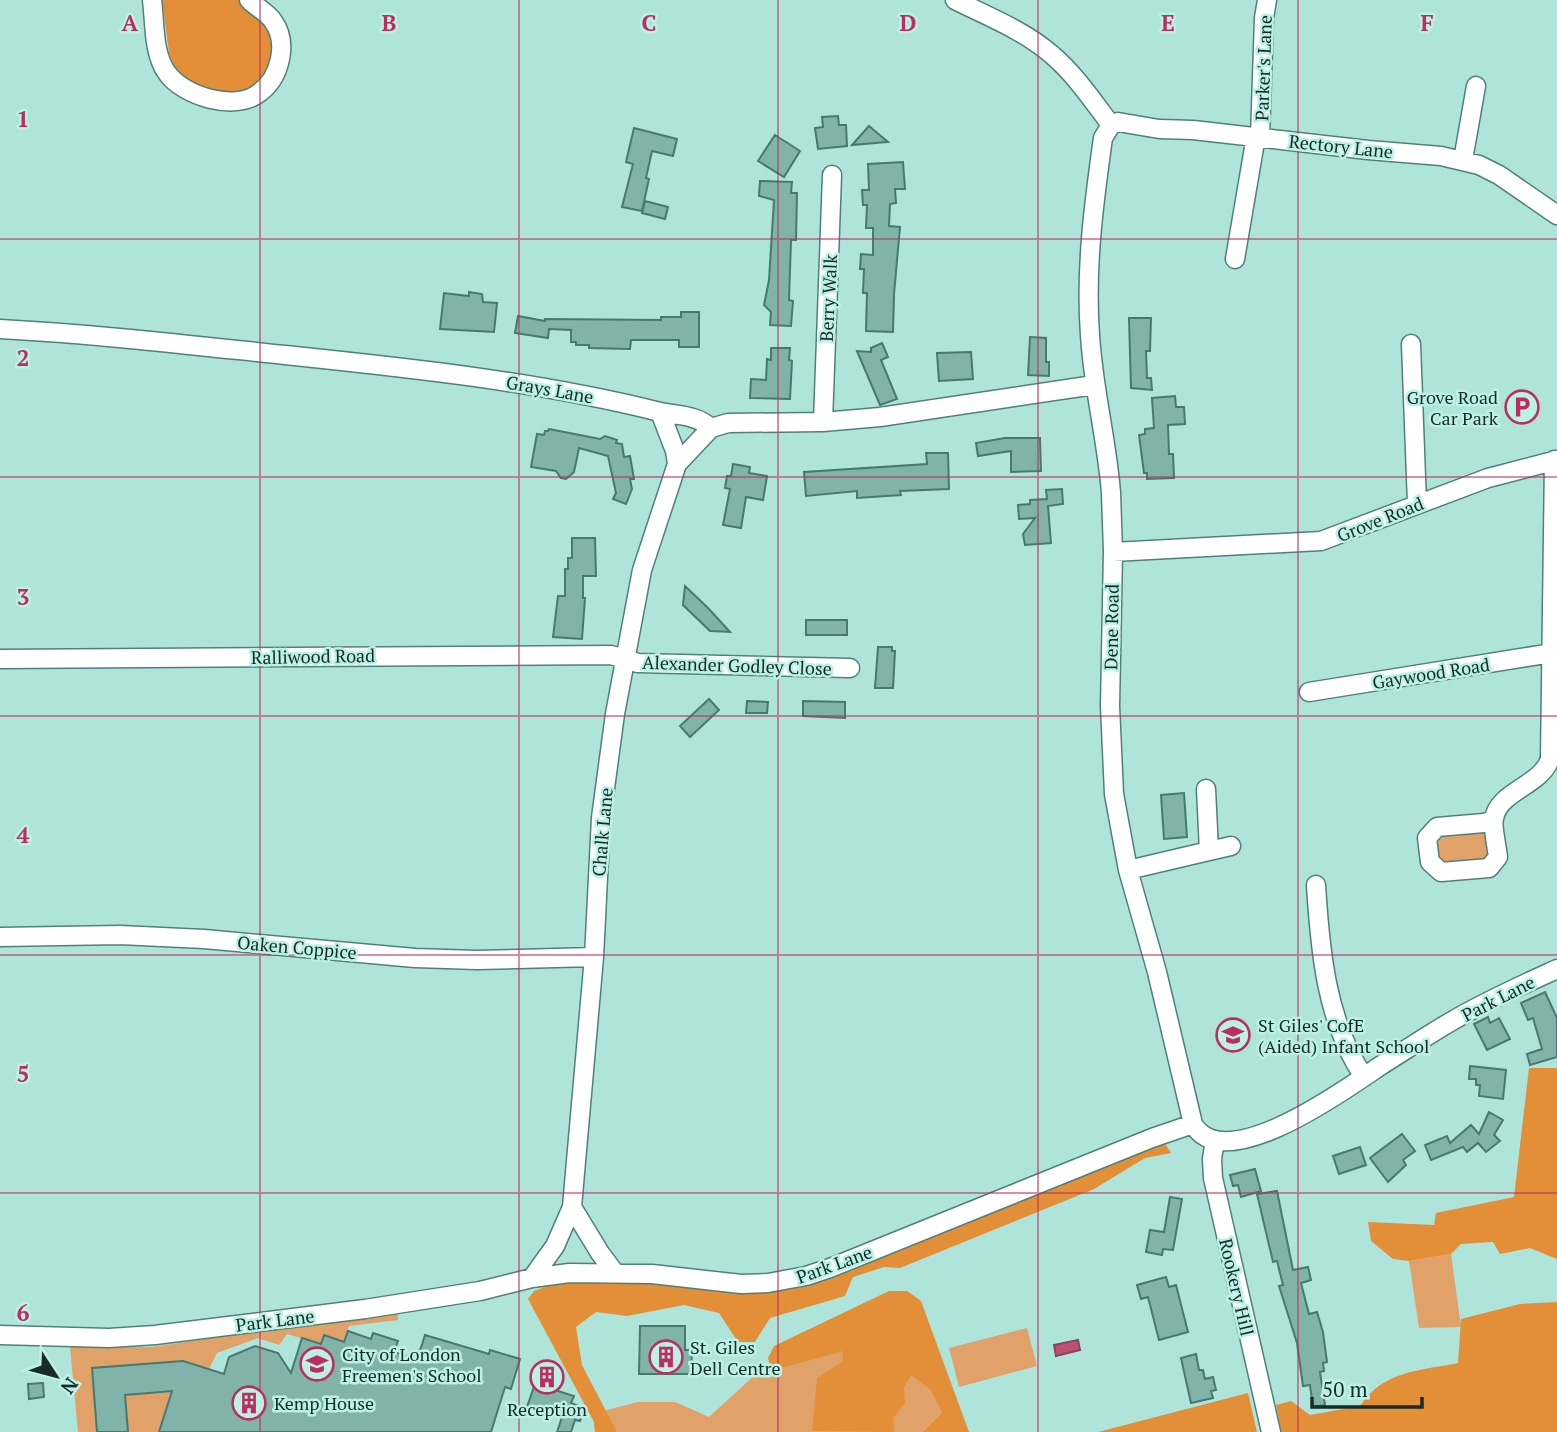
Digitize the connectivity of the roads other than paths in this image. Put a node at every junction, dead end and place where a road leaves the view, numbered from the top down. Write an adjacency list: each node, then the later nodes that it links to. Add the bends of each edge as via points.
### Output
1 (152, 0): 2 (street, via 160,60 175,82 208,99 247,100 259,93 278,67 281,51 280,33 272,19)
2 (249, 0)
3 (955, 0): 6 (street, via 1050,53)
4 (1267, 0): 7 (street, Parker's Lane)
5 (1476, 86): 8 (street)
6 (1111, 125): 7 (street, Rectory Lane, via 1118,122); 14 (street, Dene Road, via 1103,138 1091,237 1089,332)
7 (1258, 136): 8 (street, Rectory Lane); 11 (street, Parker's Lane)
8 (1463, 160): 10 (street, Rectory Lane, via 1499,175)
9 (832, 175): 16 (street, Berry Walk)
10 (1557, 215)
11 (1235, 259)
12 (0, 329): 15 (street, Grays Lane, via 420,369 549,388)
13 (1411, 344): 20 (street)
14 (1094, 385): 16 (street); 21 (street, Dene Road, via 1108,455)
15 (660, 412): 17 (street, Grays Lane, via 701,419); 19 (street)
16 (822, 422): 17 (street, via 728,423)
17 (711, 428): 19 (street, Chalk Lane)
18 (1555, 460): 20 (street, Grove Road); 22 (street)
19 (677, 464): 23 (street, Chalk Lane, via 642,570)
20 (1417, 504): 21 (street, Grove Road, via 1321,541)
21 (1113, 552): 31 (street, Dene Road, via 1111,768)
22 (1552, 653): 26 (street, Gaywood Road); 28 (street, via 1550,759 1544,772 1504,801)
23 (625, 658): 24 (street, Ralliwood Road, via 462,654); 25 (street, Alexander Godley Close, via 638,663); 34 (street, Chalk Lane, via 601,818)
24 (0, 659)
25 (850, 668)
26 (1309, 692)
27 (1206, 789): 30 (street)
28 (1493, 820)
29 (1231, 846): 30 (street)
30 (1209, 851): 31 (street)
31 (1128, 870): 37 (street, Dene Road)
32 (1316, 885): 36 (street, via 1323,969 1350,1054)
33 (0, 937): 34 (street, Oaken Coppice, via 204,939 415,958)
34 (594, 957): 39 (street, Chalk Lane)
35 (1557, 968): 36 (street, Park Lane, via 1461,1016)
36 (1364, 1077): 38 (street, Park Lane, via 1282,1125 1243,1140)
37 (1193, 1124): 38 (street, via 1198,1132); 40 (street, Park Lane, via 806,1276 741,1284)
38 (1215, 1140): 43 (street, Rookery Hill, via 1213,1178)
39 (572, 1208): 40 (street); 41 (street, Chalk Lane, via 555,1246)
40 (615, 1273): 41 (street, Park Lane)
41 (532, 1278): 42 (street, Park Lane, via 365,1309 155,1335)
42 (0, 1335)
43 (1271, 1432)

